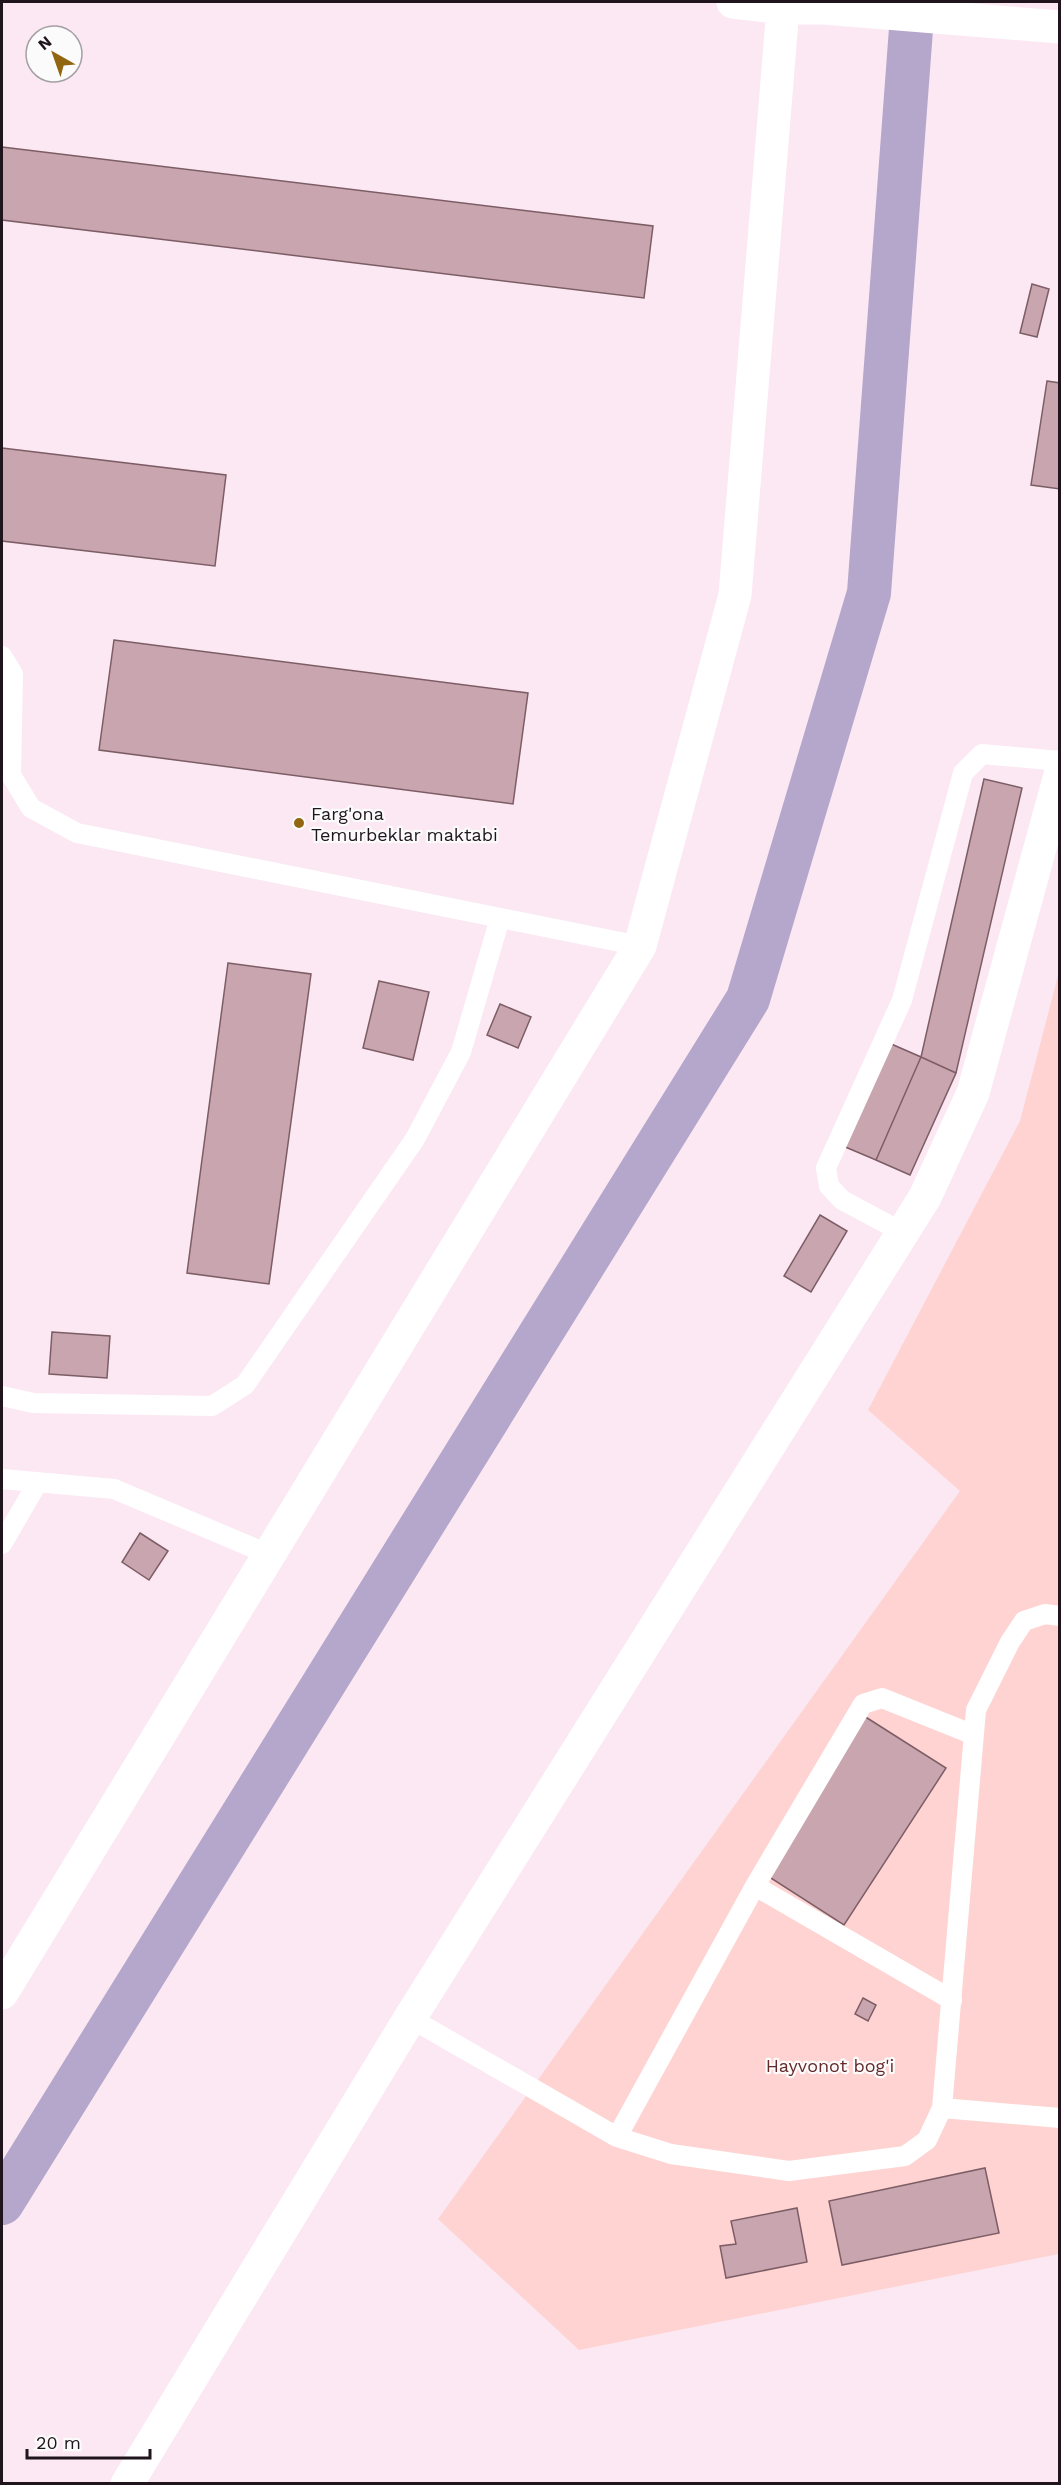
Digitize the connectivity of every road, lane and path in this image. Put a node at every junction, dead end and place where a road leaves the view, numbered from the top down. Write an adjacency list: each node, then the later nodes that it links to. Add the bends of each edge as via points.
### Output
1 (733, 2): 2 (street)
2 (783, 9): 3 (street, via 824,8); 8 (street, via 735,595)
3 (1059, 27)
4 (2, 656): 7 (lane, via 13,674 11,775 31,808 77,833)
5 (1059, 761): 9 (lane, via 982,754 963,773 902,1000 826,1168 829,1186 842,1200)
6 (1059, 775): 9 (street, via 973,1092 925,1197)
7 (500, 918): 8 (lane); 10 (lane, via 461,1052 420,1129 245,1385 212,1406 33,1403)
8 (640, 946): 14 (street)
9 (902, 1232): 20 (street)
10 (2, 1396)
11 (2, 1479): 12 (lane)
12 (38, 1482): 13 (lane); 14 (lane, via 114,1489)
13 (2, 1544)
14 (268, 1554): 18 (street)
15 (1059, 1616): 16 (lane, via 1045,1614 1024,1621 976,1710)
16 (974, 1735): 17 (lane, via 882,1698 863,1704); 19 (lane)
17 (755, 1886): 19 (lane); 23 (lane)
18 (2, 1993)
19 (952, 2000): 21 (lane)
20 (410, 2018): 23 (lane); 24 (street)
21 (942, 2108): 22 (lane); 23 (lane, via 927,2140 906,2156 789,2171 671,2154)
22 (1059, 2118)
23 (617, 2137)
24 (127, 2484)

